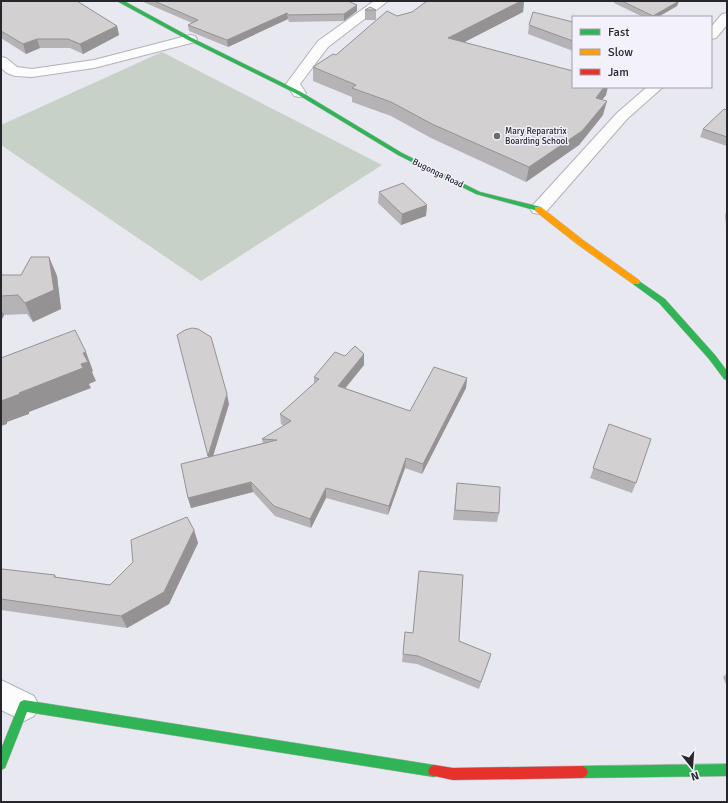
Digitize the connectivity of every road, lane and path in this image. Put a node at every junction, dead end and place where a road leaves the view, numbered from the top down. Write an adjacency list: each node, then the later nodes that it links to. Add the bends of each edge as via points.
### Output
1 (120, 1): 5 (street, Bugonga Road)
2 (382, 1): 8 (street, via 323,44 293,84)
3 (727, 17): 4 (street)
4 (712, 34)
5 (190, 39): 6 (street, via 94,64 32,73 12,70); 8 (street, Bugonga Road)
6 (1, 61)
7 (655, 88): 9 (street, via 622,116)
8 (299, 93): 9 (street, Bugonga Road, via 400,154 478,193)
9 (539, 209): 10 (street, Bugonga Road, via 662,301)
10 (727, 377)
11 (13, 700): 12 (street); 13 (street, via 454,774)
12 (1, 764)
13 (727, 770)

